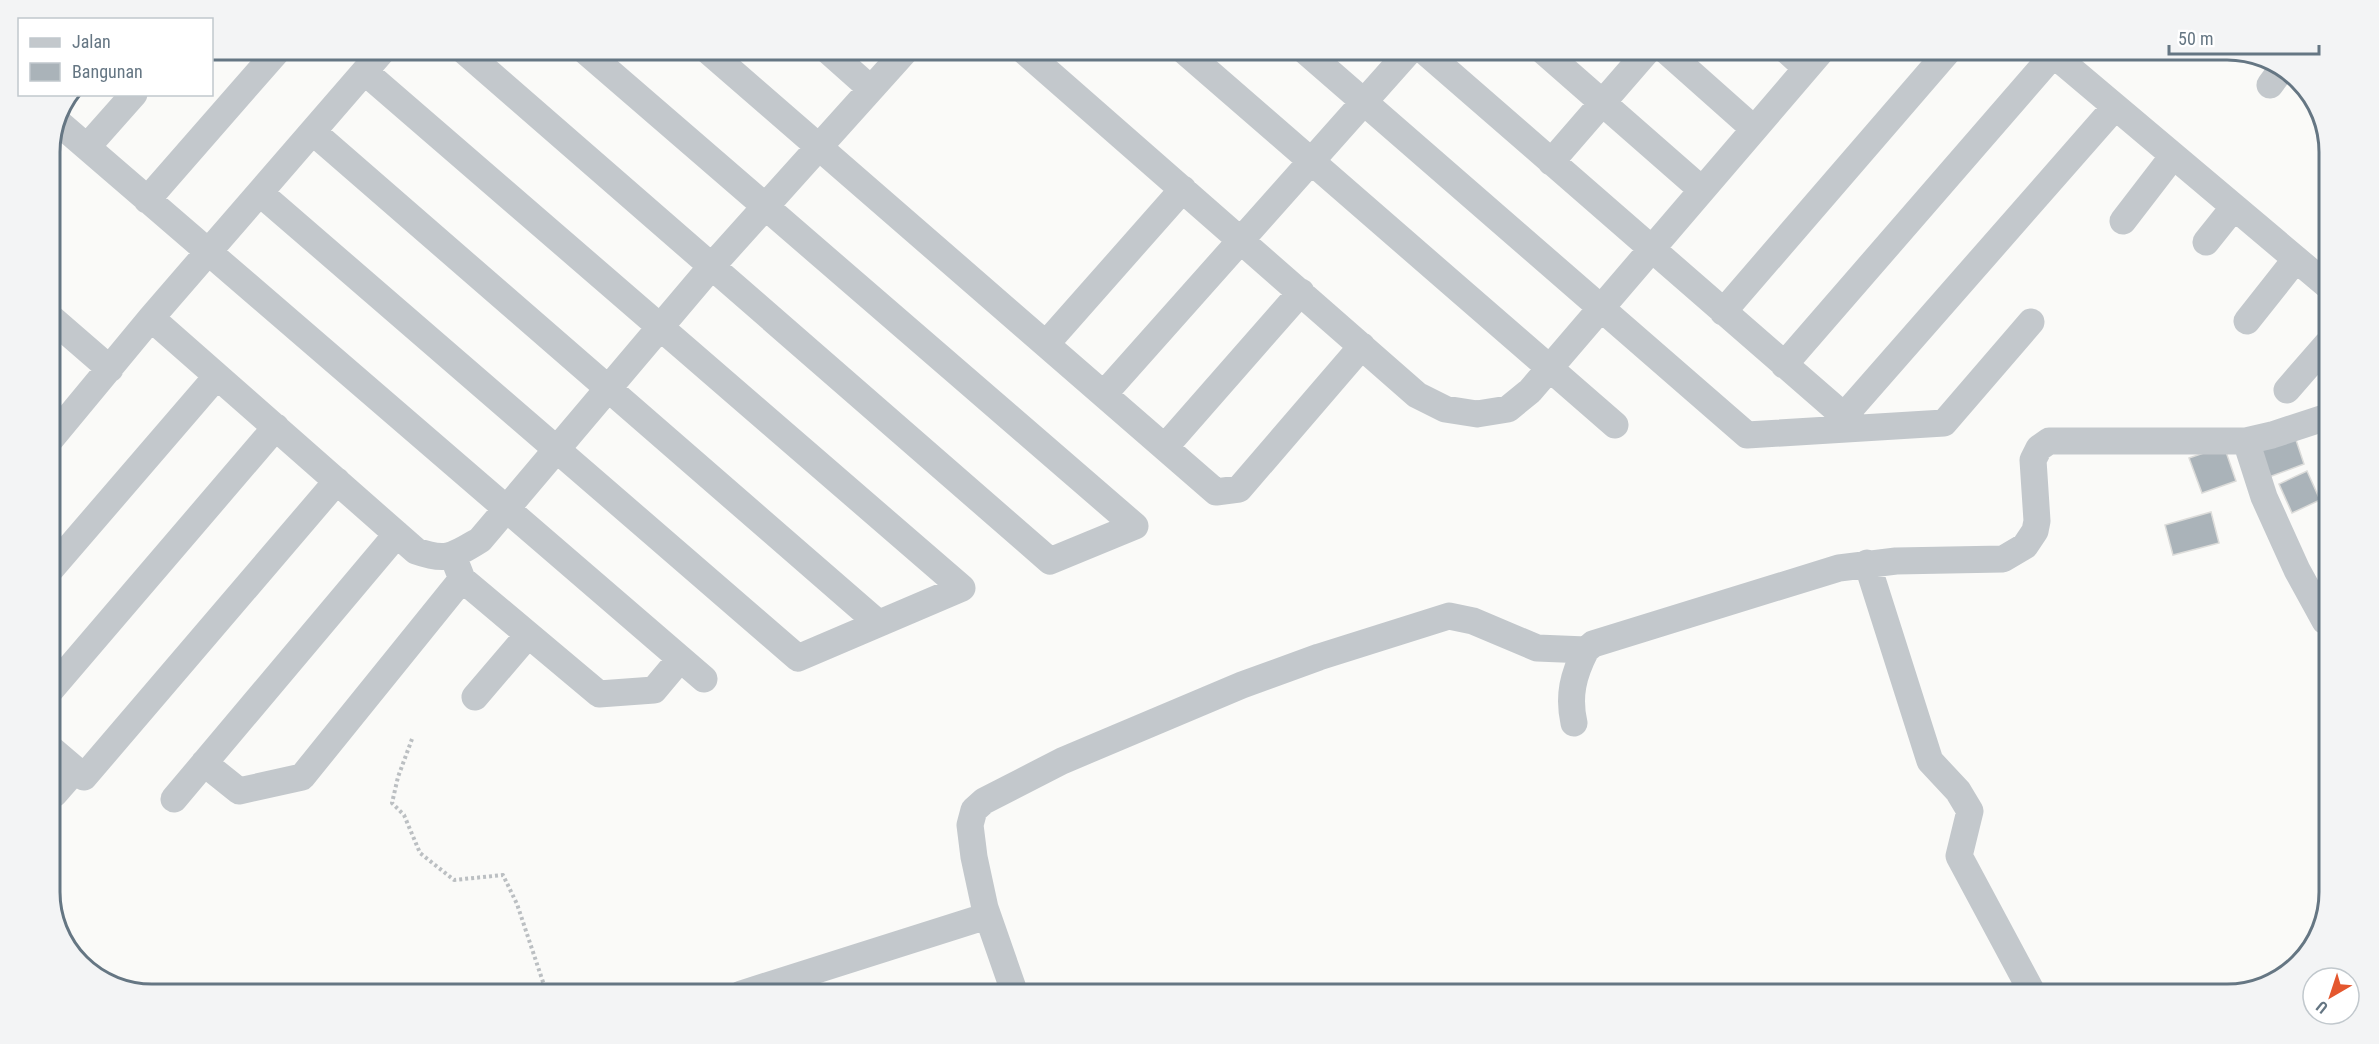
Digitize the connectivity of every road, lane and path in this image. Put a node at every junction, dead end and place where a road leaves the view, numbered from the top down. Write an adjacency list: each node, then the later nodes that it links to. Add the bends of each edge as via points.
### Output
1 (270, 60): 46 (street)
2 (375, 60): 21 (street)
3 (473, 60): 55 (street)
4 (595, 60): 48 (street)
5 (718, 60): 39 (street)
6 (838, 60): 22 (street)
7 (898, 60): 22 (street)
8 (1034, 60): 43 (street)
9 (1194, 60): 41 (street)
10 (1315, 60): 24 (street)
11 (1402, 60): 24 (street)
12 (1434, 60): 28 (street)
13 (1434, 60): 29 (street)
14 (1553, 60): 25 (street)
15 (1640, 60): 25 (street)
16 (1675, 60): 32 (street)
17 (1814, 60): 32 (street)
18 (1941, 60): 59 (street)
19 (2043, 60): 68 (street)
20 (2059, 60): 26 (street)
21 (365, 72): 33 (street); 64 (street)
22 (872, 89): 39 (street)
23 (132, 96): 38 (street)
24 (1364, 102): 41 (street); 58 (street)
25 (1603, 103): 42 (street); 44 (street)
26 (2115, 107): 40 (street); 68 (street, via 1844,416)
27 (1496, 114): 35 (street)
28 (1496, 114)
29 (1496, 114)
30 (1496, 114): 36 (street)
31 (63, 127): 38 (street)
32 (1754, 129): 44 (street)
33 (312, 132): 45 (street); 72 (street)
34 (1525, 140): 42 (street)
35 (1525, 140)
36 (1525, 140)
37 (1525, 140): 52 (street)
38 (87, 147): 46 (street)
39 (819, 148): 48 (street); 65 (street)
40 (2174, 156): 47 (street); 49 (street)
41 (1312, 161): 50 (street); 70 (street)
42 (1551, 162): 52 (street)
43 (1183, 189): 50 (street); 65 (street)
44 (1702, 190): 52 (street)
45 (260, 193): 53 (street); 81 (street)
46 (147, 200): 53 (street)
47 (2234, 207): 51 (street); 54 (street)
48 (765, 208): 55 (street); 55 (street, via 1135,526 1050,561)
49 (2123, 221)
50 (1241, 240): 57 (street); 74 (street)
51 (2206, 242)
52 (1651, 250): 58 (street); 59 (street)
53 (208, 252): 60 (street); 83 (street)
54 (2296, 259): 56 (street); 61 (street)
55 (711, 267): 64 (street)
56 (2319, 278)
57 (1301, 292): 66 (street); 80 (street)
58 (1602, 307): 62 (street, via 1747,435 1944,423); 70 (street)
59 (1723, 312): 68 (street)
60 (151, 318): 69 (street); 71 (street)
61 (2247, 321)
62 (2031, 322)
63 (60, 326): 69 (street)
64 (660, 327): 72 (street); 89 (street, via 962,588)
65 (1046, 344): 74 (street)
66 (1362, 346): 70 (street, via 1418,395 1445,409 1477,414 1508,409); 80 (street, via 1239,489 1216,492)
67 (2319, 353): 73 (street)
68 (1784, 364)
69 (110, 369): 76 (street)
70 (1549, 369): 77 (street)
71 (217, 376): 78 (street); 85 (street)
72 (608, 389): 81 (street); 89 (street)
73 (2287, 390)
74 (1104, 394): 80 (street)
75 (2319, 420): 79 (street)
76 (60, 422)
77 (1616, 425)
78 (276, 427): 82 (street); 93 (street)
79 (2246, 441): 86 (street, via 2049,441 2039,448 2033,460 2035,531 2014,554 1990,560); 88 (street, via 2264,497)
80 (1165, 447)
81 (556, 449): 83 (street); 89 (street, via 798,658)
82 (337, 482): 84 (street); 100 (street, via 84,777)
83 (506, 510): 87 (street); 92 (street)
84 (397, 534): 87 (street, via 416,551); 99 (street)
85 (60, 558)
86 (1867, 563): 91 (street, via 1812,576 1593,644); 107 (street, via 1930,761 1958,791 1970,811 1959,856)
87 (457, 567): 90 (street); 99 (street, via 302,777 239,791)
88 (2319, 610)
89 (878, 624)
90 (528, 635): 92 (street, via 599,694 654,690); 95 (street)
91 (1586, 650): 96 (street, via 1570,694); 103 (street, via 1537,648 1473,621 1449,616 1242,685 1062,761 984,801 975,810 970,825)
92 (680, 659): 94 (street)
93 (60, 679)
94 (704, 679)
95 (475, 697)
96 (1574, 723)
97 (412, 739): 104 (path, via 392,803 404,815 420,853 454,880 503,875)
98 (60, 757): 100 (street)
99 (204, 762): 102 (street)
100 (75, 770): 101 (street)
101 (60, 787)
102 (174, 799)
103 (987, 916): 105 (street); 106 (street)
104 (544, 984)
105 (773, 984)
106 (1011, 984)
107 (2028, 984)

